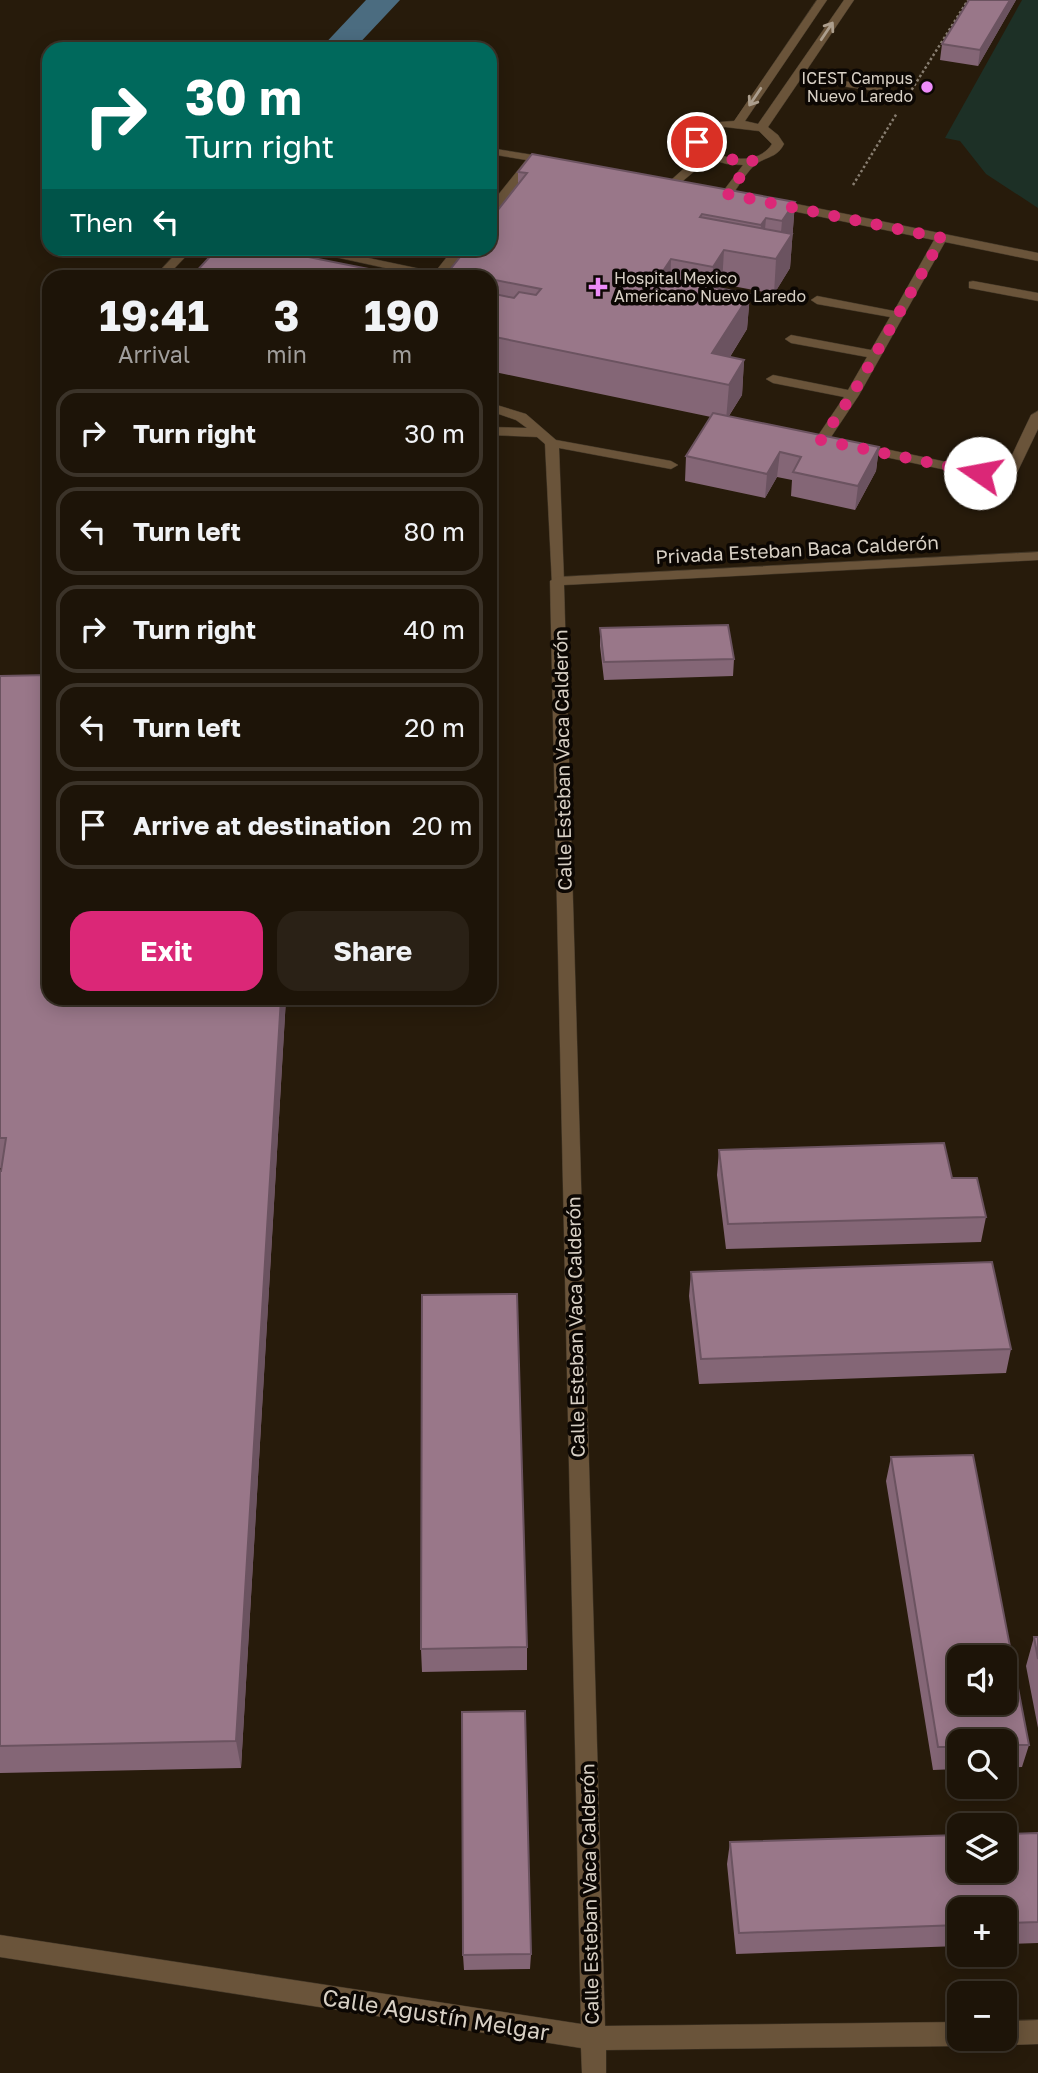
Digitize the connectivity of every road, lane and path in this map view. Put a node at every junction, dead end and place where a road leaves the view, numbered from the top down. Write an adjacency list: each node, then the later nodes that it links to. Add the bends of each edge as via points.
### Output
1 (822, 0): 3 (street)
2 (849, 0): 4 (street, one-way to 2)
3 (789, 47): 4 (street); 7 (street, one-way to 7)
4 (814, 52): 5 (street)
5 (797, 76): 6 (street); 8 (street)
6 (878, 90)
7 (737, 124): 8 (street); 10 (street, via 713,127 698,136 699,149)
8 (761, 128): 12 (street, via 778,144 769,156)
9 (497, 152): 11 (street)
10 (707, 155): 12 (street); 14 (street)
11 (534, 158): 13 (street); 15 (street)
12 (753, 160): 16 (street, via 733,195)
13 (560, 163)
14 (674, 183)
15 (497, 204)
16 (942, 238): 20 (street); 27 (street)
17 (180, 256): 21 (street)
18 (339, 256): 22 (street)
19 (454, 256): 23 (street)
20 (1038, 257)
21 (167, 270)
22 (408, 270)
23 (443, 270)
24 (973, 285): 25 (street)
25 (1038, 298)
26 (817, 300): 27 (street)
27 (897, 315): 29 (street)
28 (791, 339): 29 (street)
29 (875, 355): 31 (street)
30 (773, 379): 31 (street)
31 (852, 395): 33 (street, via 828,441 1007,479)
32 (497, 409): 35 (street, via 521,417)
33 (1038, 415)
34 (497, 431): 35 (street)
35 (540, 433): 36 (street)
36 (552, 443): 37 (street); 39 (street, Calle Esteban Vaca Calderón)
37 (671, 465)
38 (1038, 556): 39 (street, Privada Esteban Baca Calderón)
39 (557, 581): 44 (street, Calle Esteban Vaca Calderón)
40 (0, 1946): 44 (street, Calle Agustín Melgar)
41 (1038, 2032): 42 (street)
42 (1017, 2033)
43 (947, 2034): 44 (street, Calle Agustín Melgar)
44 (592, 2038): 45 (street, Calle Esteban Vaca Calderón)
45 (594, 2073)

